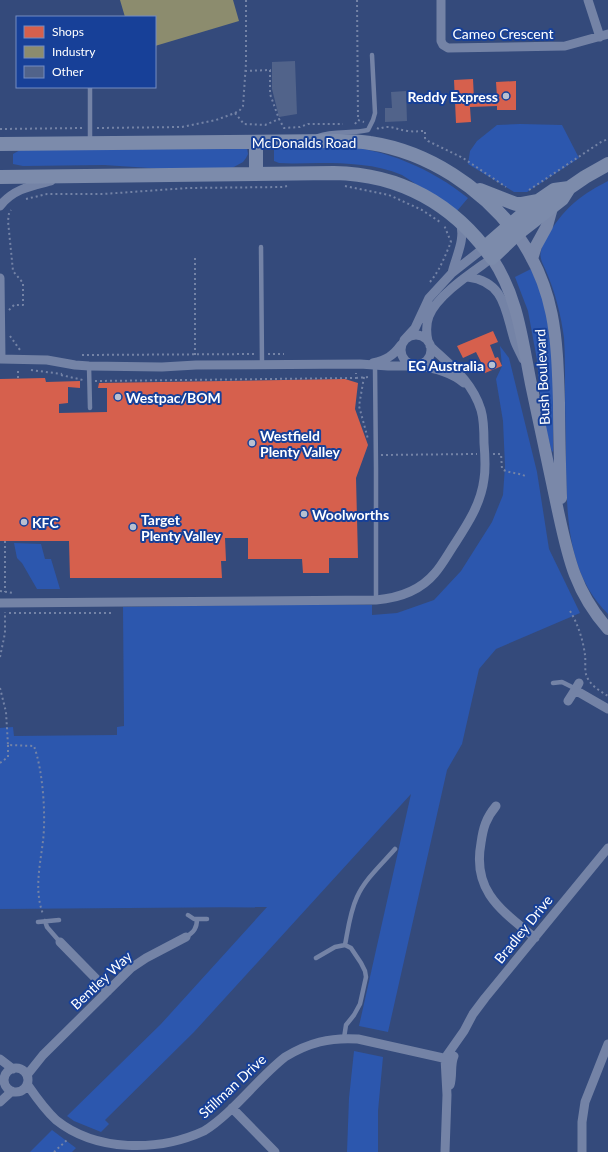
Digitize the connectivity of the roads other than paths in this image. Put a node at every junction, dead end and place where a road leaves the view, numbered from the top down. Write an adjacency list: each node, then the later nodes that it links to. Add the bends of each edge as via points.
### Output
1 (440, 0): 3 (street, Cameo Crescent, via 441,41 443,46 448,48 565,46)
2 (588, 0): 3 (street)
3 (604, 36)
4 (372, 55): 6 (lane, via 375,113 368,130 325,133)
5 (90, 88): 8 (lane)
6 (301, 141): 7 (main road, McDonalds Road); 14 (main road, McDonalds Road, via 354,141 389,147 422,158)
7 (256, 142): 8 (main road, McDonalds Road); 11 (main road)
8 (90, 143): 9 (main road, McDonalds Road)
9 (0, 144)
10 (608, 164): 15 (main road)
11 (256, 174): 13 (main road); 19 (main road, via 348,174 378,178 424,196)
12 (0, 176): 13 (main road)
13 (70, 176): 17 (street, via 13,193)
14 (469, 185): 16 (main road, via 516,204); 20 (main road, McDonalds Road, via 487,200)
15 (569, 188): 16 (main road, via 554,190); 18 (main road)
16 (538, 201): 20 (main road)
17 (0, 206)
18 (552, 208): 20 (main road); 23 (main road)
19 (459, 220): 22 (main road); 24 (street, via 462,238)
20 (514, 230): 22 (main road); 23 (main road, Bush Boulevard)
21 (261, 247): 31 (lane)
22 (489, 253): 24 (street); 25 (street); 35 (main road, Bush Boulevard, via 501,271 516,306)
23 (532, 259): 38 (main road, Bush Boulevard, via 548,296 555,330)
24 (452, 273): 27 (street, via 428,298 415,328)
25 (468, 276): 28 (street, via 444,295 431,312 427,326); 35 (street, via 487,283 501,297 514,339)
26 (0, 278): 29 (street)
27 (403, 343): 28 (street, via 410,336 416,335); 30 (street, via 386,359); 34 (street, via 402,357)
28 (429, 343): 34 (street, via 429,358); 36 (street, via 458,371)
29 (0, 359): 32 (street, via 36,359)
30 (358, 364): 31 (street); 33 (street)
31 (262, 365): 32 (street)
32 (89, 366): 37 (lane)
33 (374, 366): 34 (street); 39 (lane)
34 (414, 366): 36 (street, via 437,369 453,375)
35 (530, 375): 38 (main road, Bush Boulevard)
36 (473, 392): 39 (street, via 482,416 485,454 484,479 479,502 460,536 429,580 396,598)
37 (90, 408)
38 (561, 525): 41 (main road, Bush Boulevard, via 577,583 594,612)
39 (376, 600): 40 (street)
40 (3, 603)
41 (608, 629)
42 (553, 683): 43 (lane, via 562,682)
43 (577, 687): 44 (street); 45 (street)
44 (568, 701)
45 (608, 709)
46 (496, 806): 56 (street, via 485,823 479,850 478,859 483,882 494,903)
47 (608, 848): 56 (street, Bradley Drive)
48 (395, 849): 58 (lane, via 358,895)
49 (188, 915): 50 (lane)
50 (197, 919): 51 (lane); 55 (lane, via 194,931)
51 (206, 919)
52 (59, 920): 53 (lane)
53 (45, 921): 54 (lane); 57 (lane)
54 (38, 922)
55 (186, 937): 60 (street, Bentley Way, via 138,963)
56 (535, 938): 64 (street, Bradley Drive, via 473,1014 459,1048)
57 (60, 942): 60 (street)
58 (345, 945): 59 (lane, via 335,947); 61 (lane, via 351,948 361,963 366,977 360,1004 346,1025)
59 (316, 958)
60 (108, 991): 66 (street, Bentley Way)
61 (344, 1038): 64 (street, Stillman Drive); 72 (street, Stillman Drive, via 320,1041 290,1054 276,1064)
62 (608, 1044): 76 (street, via 585,1102)
63 (0, 1059): 66 (street, Stillman Drive)
64 (449, 1059): 75 (street, Bradley Drive)
65 (0, 1066): 67 (street)
66 (22, 1074): 67 (street); 68 (street); 71 (street, Stillman Drive)
67 (6, 1075): 68 (street, via 4,1080)
68 (13, 1089): 69 (street); 70 (street); 71 (street, Stillman Drive)
69 (0, 1096)
70 (0, 1102)
71 (40, 1104): 73 (street, Stillman Drive, via 75,1134 102,1145)
72 (232, 1108): 73 (street, Stillman Drive, via 203,1132 186,1140 160,1148); 74 (street)
73 (130, 1151)
74 (275, 1152)
75 (445, 1152)
76 (582, 1152)

